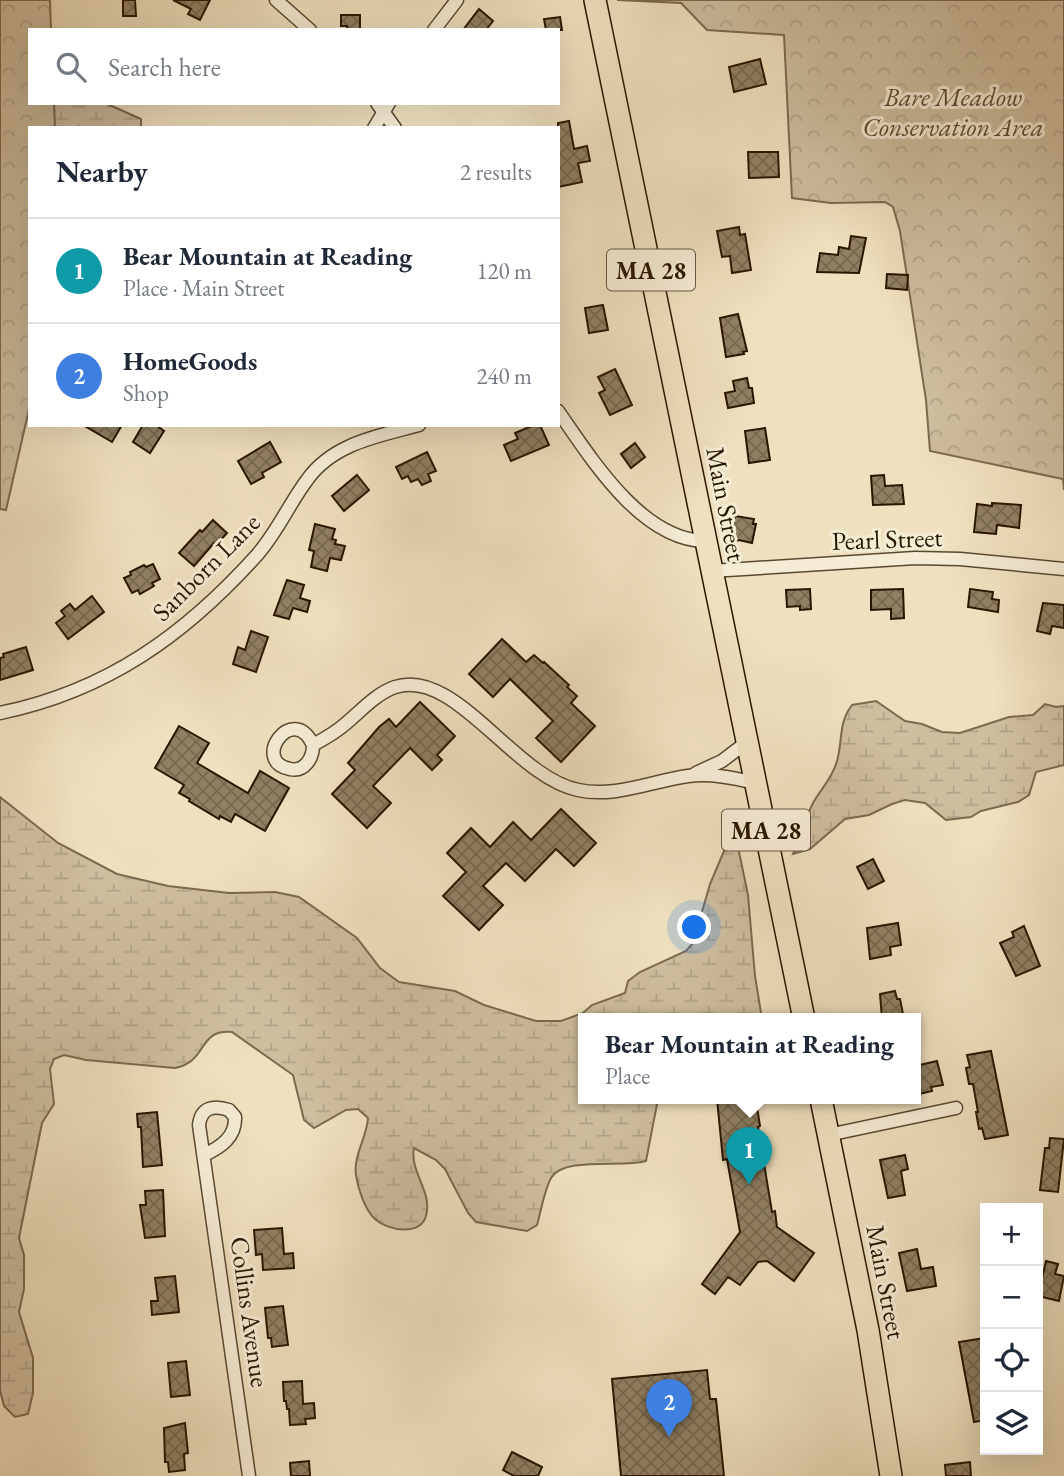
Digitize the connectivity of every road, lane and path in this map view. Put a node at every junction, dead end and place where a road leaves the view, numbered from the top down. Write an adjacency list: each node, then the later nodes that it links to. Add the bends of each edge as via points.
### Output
1 (276, 0): 4 (street)
2 (457, 0): 5 (street)
3 (595, 0): 11 (main road, Main Street / MA 28)
4 (308, 28)
5 (436, 28)
6 (384, 107): 7 (street); 8 (street)
7 (375, 126)
8 (394, 126)
9 (560, 414): 11 (street, via 603,474 644,515 676,536)
10 (412, 427): 14 (street, Sanborn Lane, via 351,445 327,459 309,477 277,531 244,569 191,621 149,653 81,688)
11 (705, 541): 13 (main road, Main Street / MA 28)
12 (1064, 569): 13 (street, Pearl Street, via 915,558)
13 (711, 571): 15 (main road, Main Street / MA 28)
14 (0, 713)
15 (747, 742): 17 (street, via 722,761); 18 (main road, Main Street / MA 28)
16 (313, 745): 17 (street, via 391,689 418,684 443,693 528,766 559,785 605,792)
17 (689, 776): 18 (street, via 725,776)
18 (756, 783): 19 (main road, Main Street / MA 28)
19 (803, 1013)
20 (822, 1104): 22 (main road, Main Street)
21 (956, 1108): 22 (street)
22 (828, 1135): 25 (main road, Main Street, via 868,1330)
23 (204, 1155): 24 (street, Collins Avenue)
24 (249, 1476)
25 (891, 1476)

